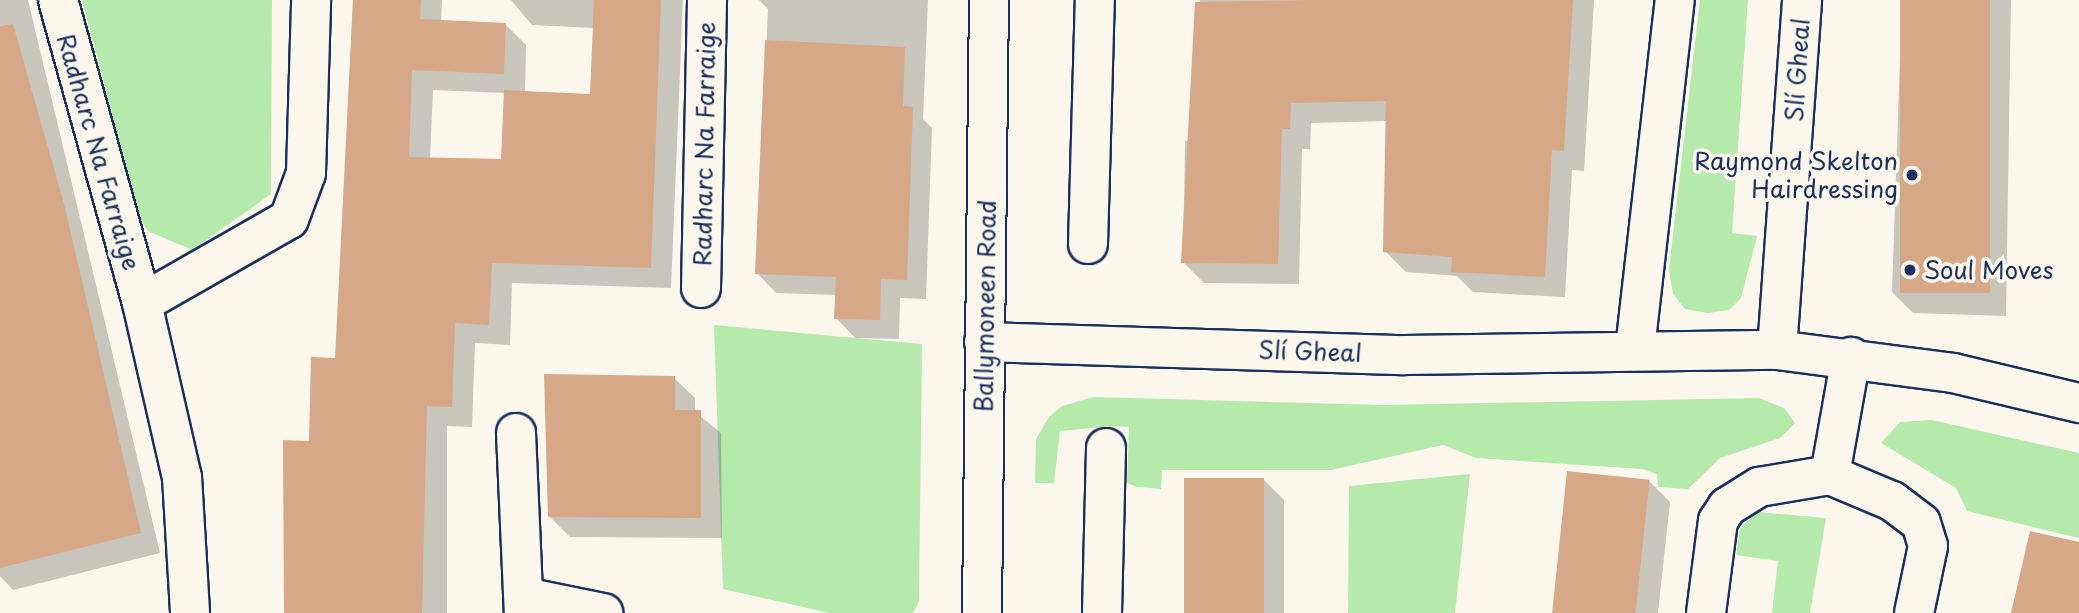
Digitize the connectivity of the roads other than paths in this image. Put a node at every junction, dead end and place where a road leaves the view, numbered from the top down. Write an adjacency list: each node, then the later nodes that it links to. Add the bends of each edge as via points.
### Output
1 (58, 0): 10 (street, Radharc Na Farraige)
2 (311, 0): 10 (street, Radharc Na Farraige, via 306,173 289,219)
3 (707, 0): 9 (street, Radharc Na Farraige)
4 (989, 0): 11 (street, Ballymoneen Road)
5 (1095, 0): 8 (street)
6 (1675, 0): 12 (street)
7 (1802, 0): 13 (street, Slí Gheal)
8 (1088, 244)
9 (701, 288)
10 (142, 303): 20 (street, Radharc Na Farraige, via 182,477)
11 (984, 342): 12 (street, Slí Gheal, via 1404,355); 22 (street, Ballymoneen Road)
12 (1635, 349): 13 (street, Slí Gheal)
13 (1777, 350): 14 (street, Slí Gheal)
14 (1851, 357): 15 (street, Slí Gheal); 18 (street)
15 (2079, 402)
16 (516, 433): 19 (street)
17 (1106, 448): 23 (street)
18 (1830, 475): 24 (street, via 1759,487 1727,507 1718,521); 25 (street, via 1892,502 1921,523 1928,545)
19 (524, 605): 21 (street)
20 (191, 613)
21 (603, 613)
22 (982, 613)
23 (1102, 613)
24 (1706, 613)
25 (1914, 613)

